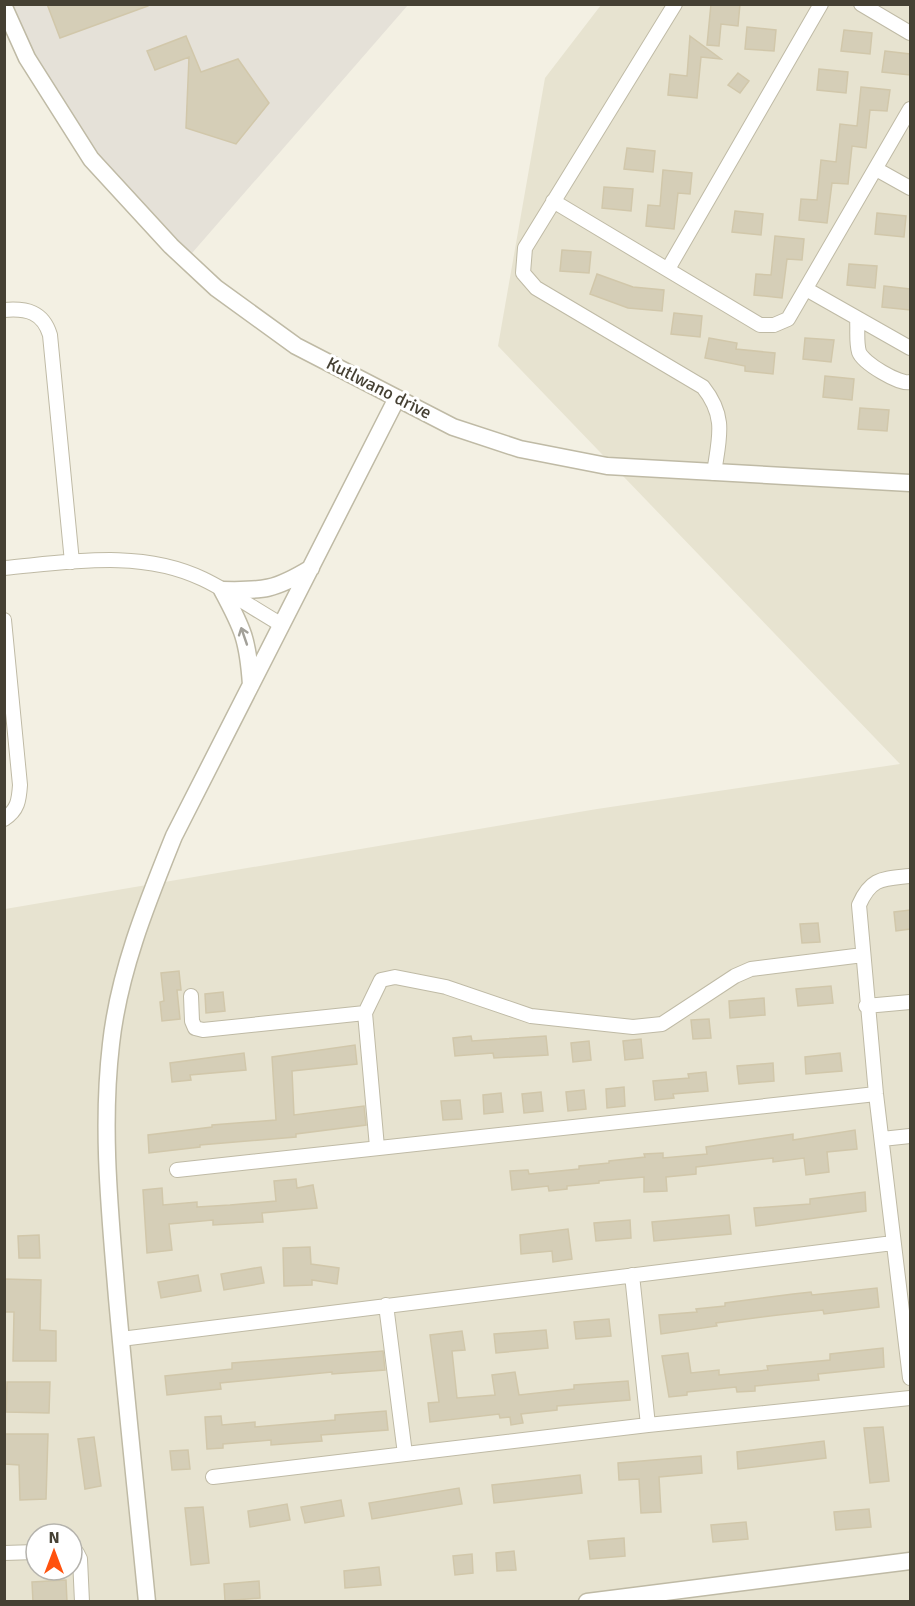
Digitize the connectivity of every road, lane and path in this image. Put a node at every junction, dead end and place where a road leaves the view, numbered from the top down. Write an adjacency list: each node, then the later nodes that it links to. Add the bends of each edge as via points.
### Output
1 (675, 4): 9 (street)
2 (821, 4): 10 (street)
3 (861, 4): 5 (street)
4 (4, 7): 16 (street, Kutlwano drive, via 27,58 92,159 171,246 216,288 296,346)
5 (910, 33)
6 (910, 110): 7 (street)
7 (876, 169): 8 (street); 11 (street)
8 (910, 188)
9 (553, 201): 10 (street); 17 (street, via 525,248 523,273 536,288 703,387 715,402 720,430)
10 (668, 269): 11 (street, via 760,324 774,325 788,319)
11 (806, 289): 13 (street)
12 (4, 310): 19 (street, via 23,308 38,314 50,335)
13 (857, 318): 14 (street); 15 (street, via 863,359 897,381)
14 (910, 348)
15 (910, 382)
16 (397, 398): 17 (street, Kutlwano drive, via 453,427 520,448 607,466); 20 (street)
17 (714, 473): 18 (street, Kutlwano drive)
18 (910, 483)
19 (72, 562): 21 (street); 22 (street, via 138,560 202,578)
20 (311, 567): 22 (street, via 284,584 259,591); 24 (street)
21 (4, 568)
22 (222, 590): 24 (street); 25 (street, one-way to 22, via 244,633)
23 (4, 620): 26 (street, via 21,785 18,804)
24 (282, 625): 25 (street)
25 (251, 686): 41 (street, via 174,836 149,898 125,972 111,1042 106,1106 107,1182)
26 (4, 819)
27 (910, 876): 28 (street, via 880,880 866,889 859,904)
28 (863, 955): 31 (street); 32 (street, via 751,969 662,1024 633,1027 531,1016 446,987 395,977 381,980)
29 (191, 996): 32 (street, via 192,1021 195,1028 203,1030)
30 (910, 1002): 31 (street)
31 (866, 1006): 33 (street)
32 (365, 1013): 36 (street)
33 (876, 1094): 35 (street); 36 (street)
34 (910, 1136): 35 (street)
35 (882, 1139): 38 (street)
36 (377, 1147): 37 (street)
37 (177, 1170)
38 (893, 1243): 39 (street); 42 (street)
39 (632, 1275): 40 (street); 44 (street)
40 (386, 1305): 41 (street); 45 (street)
41 (121, 1339): 52 (street)
42 (910, 1378)
43 (910, 1398): 44 (street)
44 (648, 1425): 45 (street)
45 (405, 1454): 46 (street)
46 (213, 1477)
47 (4, 1552): 48 (street)
48 (24, 1552)
49 (910, 1561): 53 (street)
50 (81, 1582): 51 (street)
51 (82, 1602)
52 (147, 1602)
53 (587, 1602)

